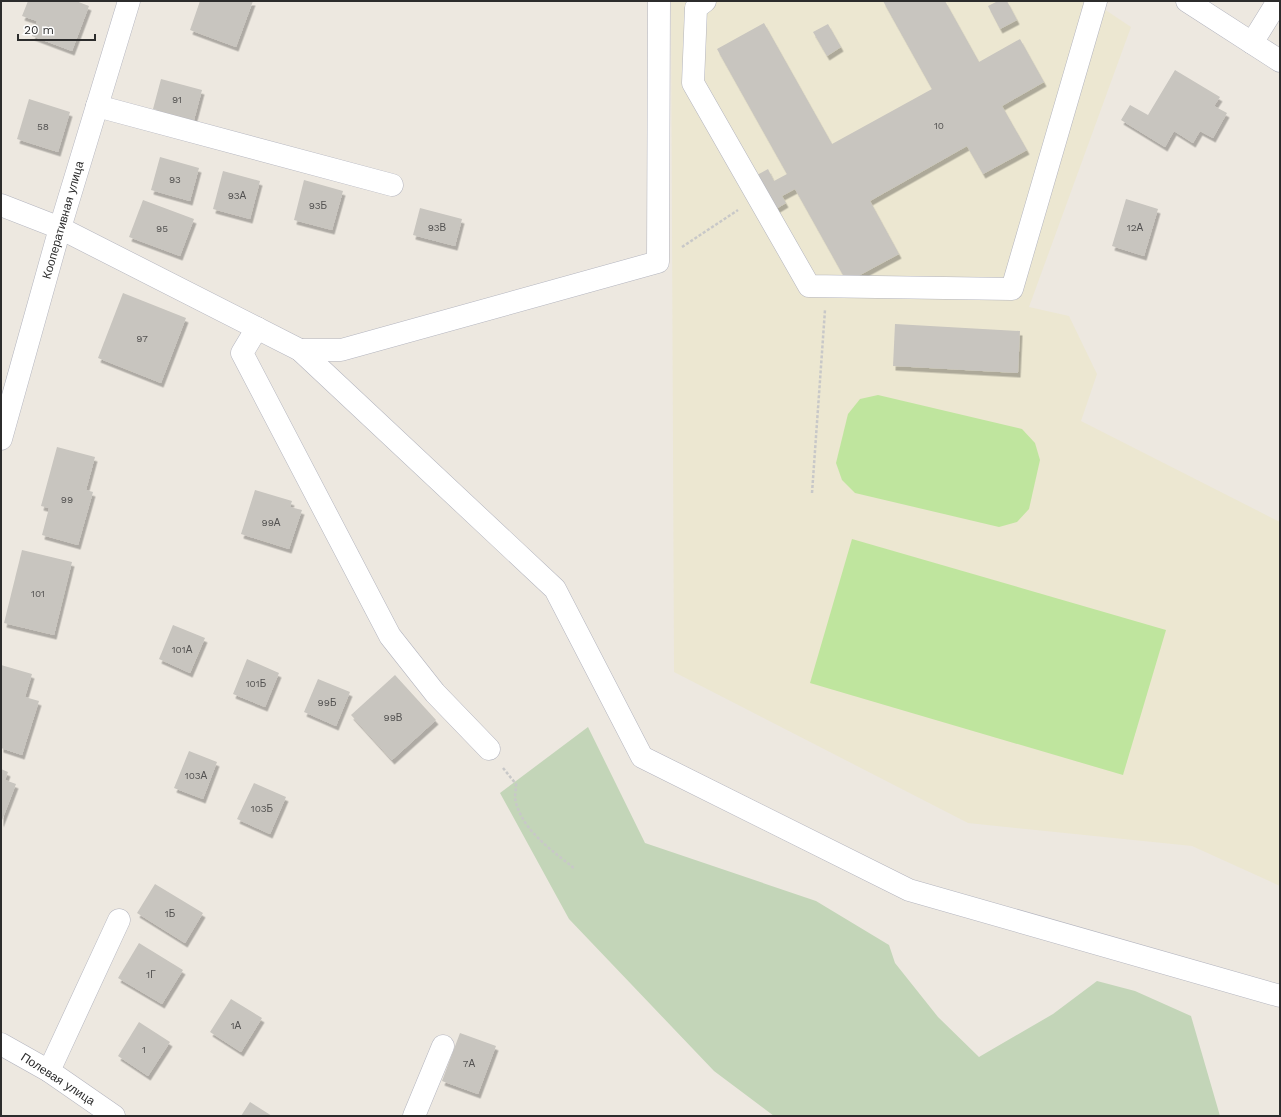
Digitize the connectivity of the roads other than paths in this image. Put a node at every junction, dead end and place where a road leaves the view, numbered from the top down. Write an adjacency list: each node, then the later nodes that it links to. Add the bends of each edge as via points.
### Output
1 (129, 1): 9 (street, Кооперативная улица)
2 (659, 1): 14 (street, via 658,262 341,350)
3 (705, 1): 4 (street, via 696,8 693,83 809,286 1012,289)
4 (1096, 1)
5 (1187, 1): 7 (street)
6 (1278, 1): 7 (street)
7 (1252, 43): 8 (street)
8 (1280, 61)
9 (97, 106): 10 (street); 12 (street, Кооперативная улица)
10 (392, 184)
11 (1, 206): 12 (street)
12 (60, 228): 13 (street); 15 (street, Кооперативная улица)
13 (257, 328): 14 (street); 16 (street, via 242,353 390,636 435,692)
14 (300, 350): 18 (street, via 555,589 642,757 909,890)
15 (1, 439)
16 (489, 749)
17 (119, 920): 21 (street)
18 (1280, 996)
19 (1, 1044): 21 (street, Полевая улица)
20 (443, 1046): 23 (street)
21 (48, 1071): 22 (street, Полевая улица)
22 (114, 1116)
23 (414, 1116)

